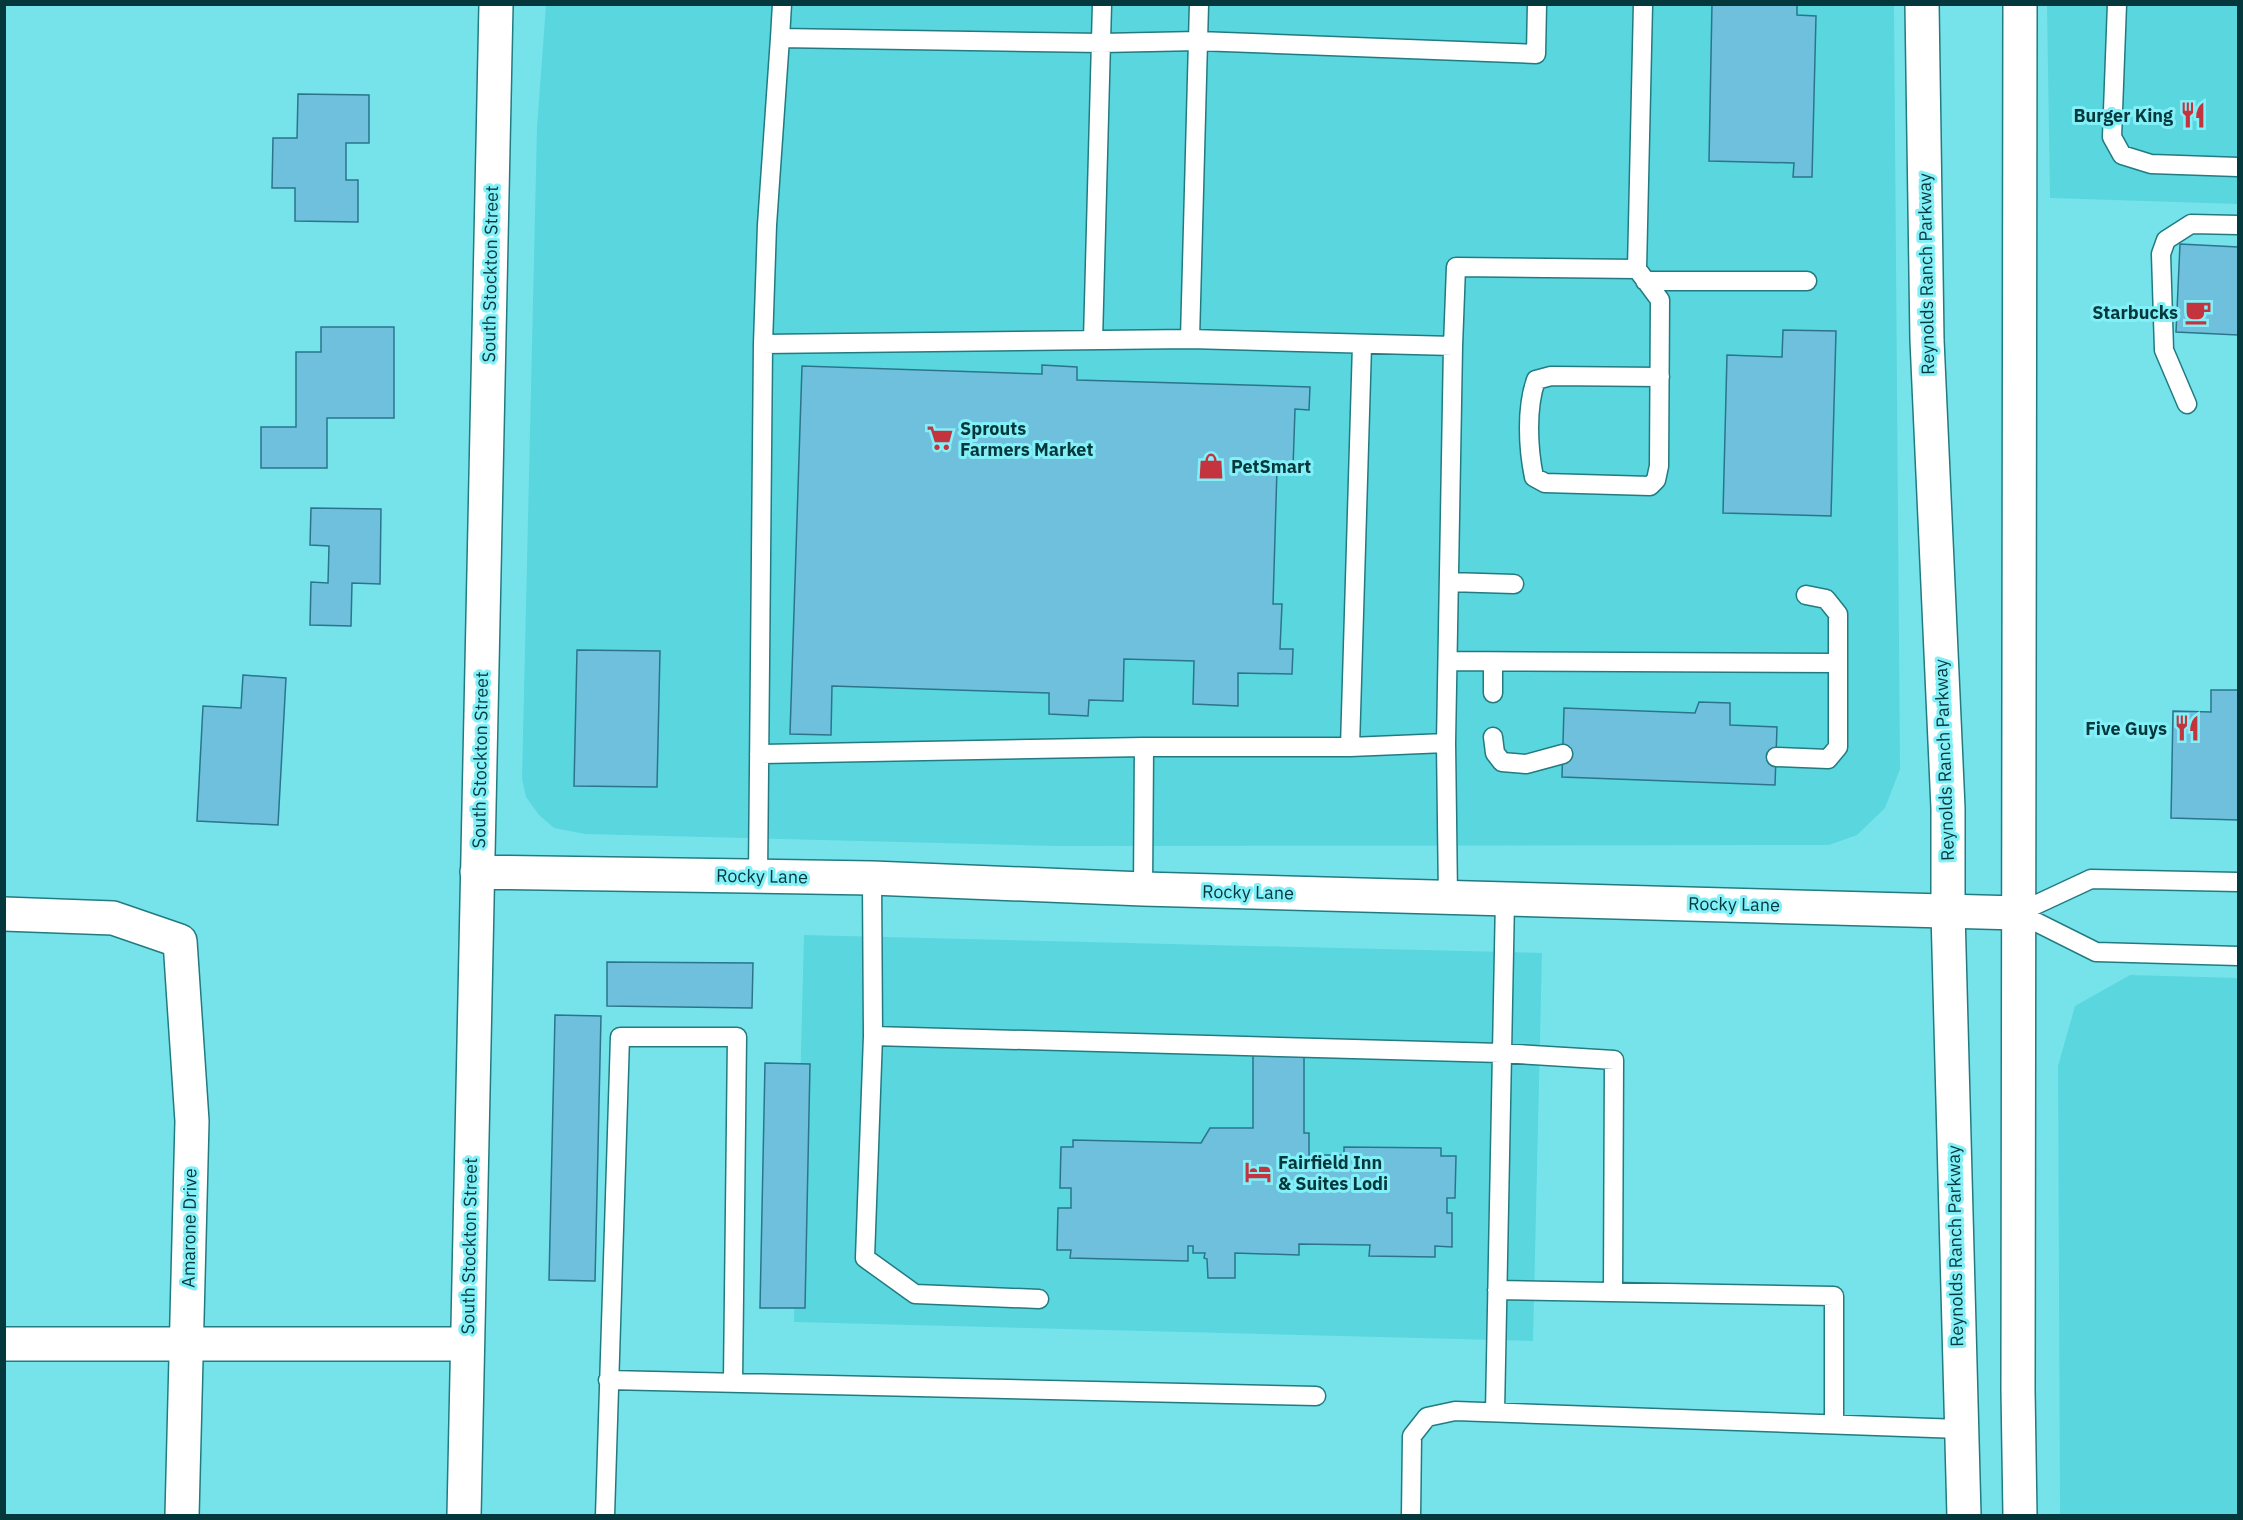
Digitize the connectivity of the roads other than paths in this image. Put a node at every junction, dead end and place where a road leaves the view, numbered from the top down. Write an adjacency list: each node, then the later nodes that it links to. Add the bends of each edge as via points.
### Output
1 (496, 4): 38 (street, South Stockton Street)
2 (782, 4): 10 (lane)
3 (1102, 4): 12 (lane)
4 (1199, 4): 11 (lane)
5 (1537, 4): 11 (lane, via 1536,54)
6 (1643, 4): 15 (lane)
7 (1922, 4): 45 (street, Reynolds Ranch Parkway, via 1927,339 1948,808)
8 (2020, 4): 46 (street)
9 (2117, 4): 13 (lane, via 2112,137 2122,155 2151,164)
10 (780, 38): 12 (lane); 19 (lane)
11 (1198, 41): 12 (lane); 17 (lane)
12 (1102, 43): 18 (lane)
13 (2238, 167)
14 (2238, 225): 23 (lane, via 2191,224 2166,240 2161,254 2164,350)
15 (1641, 275): 16 (lane); 21 (lane, via 1456,267); 22 (lane, via 1660,300)
16 (1807, 281)
17 (1190, 339): 18 (lane); 20 (lane)
18 (1093, 340): 19 (lane)
19 (763, 344): 35 (lane)
20 (1362, 345): 21 (lane); 34 (lane)
21 (1453, 346): 24 (lane)
22 (1660, 377): 22 (lane, via 1659,466 1656,480 1650,486 1545,483 1534,477 1531,394 1536,380 1551,376)
23 (2187, 404)
24 (1449, 582): 25 (lane); 27 (lane)
25 (1515, 584)
26 (1806, 595): 29 (lane, via 1826,599 1838,614)
27 (1448, 661): 28 (lane); 32 (lane)
28 (1493, 662): 29 (lane); 30 (lane)
29 (1838, 663): 37 (lane, via 1838,747 1828,759)
30 (1493, 693)
31 (1492, 736): 36 (lane, via 1495,753 1502,762 1526,764)
32 (1446, 743): 34 (lane); 43 (lane)
33 (1144, 747): 34 (lane); 35 (lane); 42 (lane)
34 (1350, 747)
35 (759, 754): 39 (lane)
36 (1563, 754)
37 (1776, 757)
38 (477, 872): 39 (street, Rocky Lane); 55 (street, South Stockton Street)
39 (758, 876): 40 (street, Rocky Lane)
40 (872, 878): 42 (street, Rocky Lane); 49 (lane)
41 (2238, 882): 46 (lane, via 2091,879)
42 (1143, 889): 43 (street, Rocky Lane)
43 (1448, 897): 44 (street, Rocky Lane)
44 (1505, 898): 45 (street, Rocky Lane); 50 (lane)
45 (1948, 912): 46 (street, Rocky Lane); 62 (street, Reynolds Ranch Parkway)
46 (2018, 913): 48 (lane, via 2096,952); 68 (street)
47 (4, 914): 56 (street, Amarone Drive, via 113,918 180,941 192,1121)
48 (2238, 956)
49 (873, 1036): 50 (lane); 53 (lane, via 865,1258 915,1294)
50 (1501, 1053): 51 (lane); 52 (lane, via 1614,1060)
51 (1497, 1290): 52 (lane); 60 (lane)
52 (1613, 1291): 61 (lane, via 1834,1296)
53 (1039, 1299)
54 (4, 1344): 56 (street)
55 (467, 1344): 56 (street); 64 (street, South Stockton Street)
56 (186, 1345): 63 (street, Amarone Drive)
57 (608, 1380): 58 (lane); 58 (lane, via 620,1037 737,1037); 65 (lane)
58 (733, 1381): 59 (lane)
59 (1316, 1396)
60 (1495, 1412): 61 (lane); 66 (lane, via 1455,1411 1427,1417 1412,1436)
61 (1834, 1424): 62 (lane)
62 (1960, 1429): 67 (street, Reynolds Ranch Parkway)
63 (182, 1515)
64 (464, 1515)
65 (605, 1515)
66 (1411, 1515)
67 (1964, 1515)
68 (2020, 1515)

